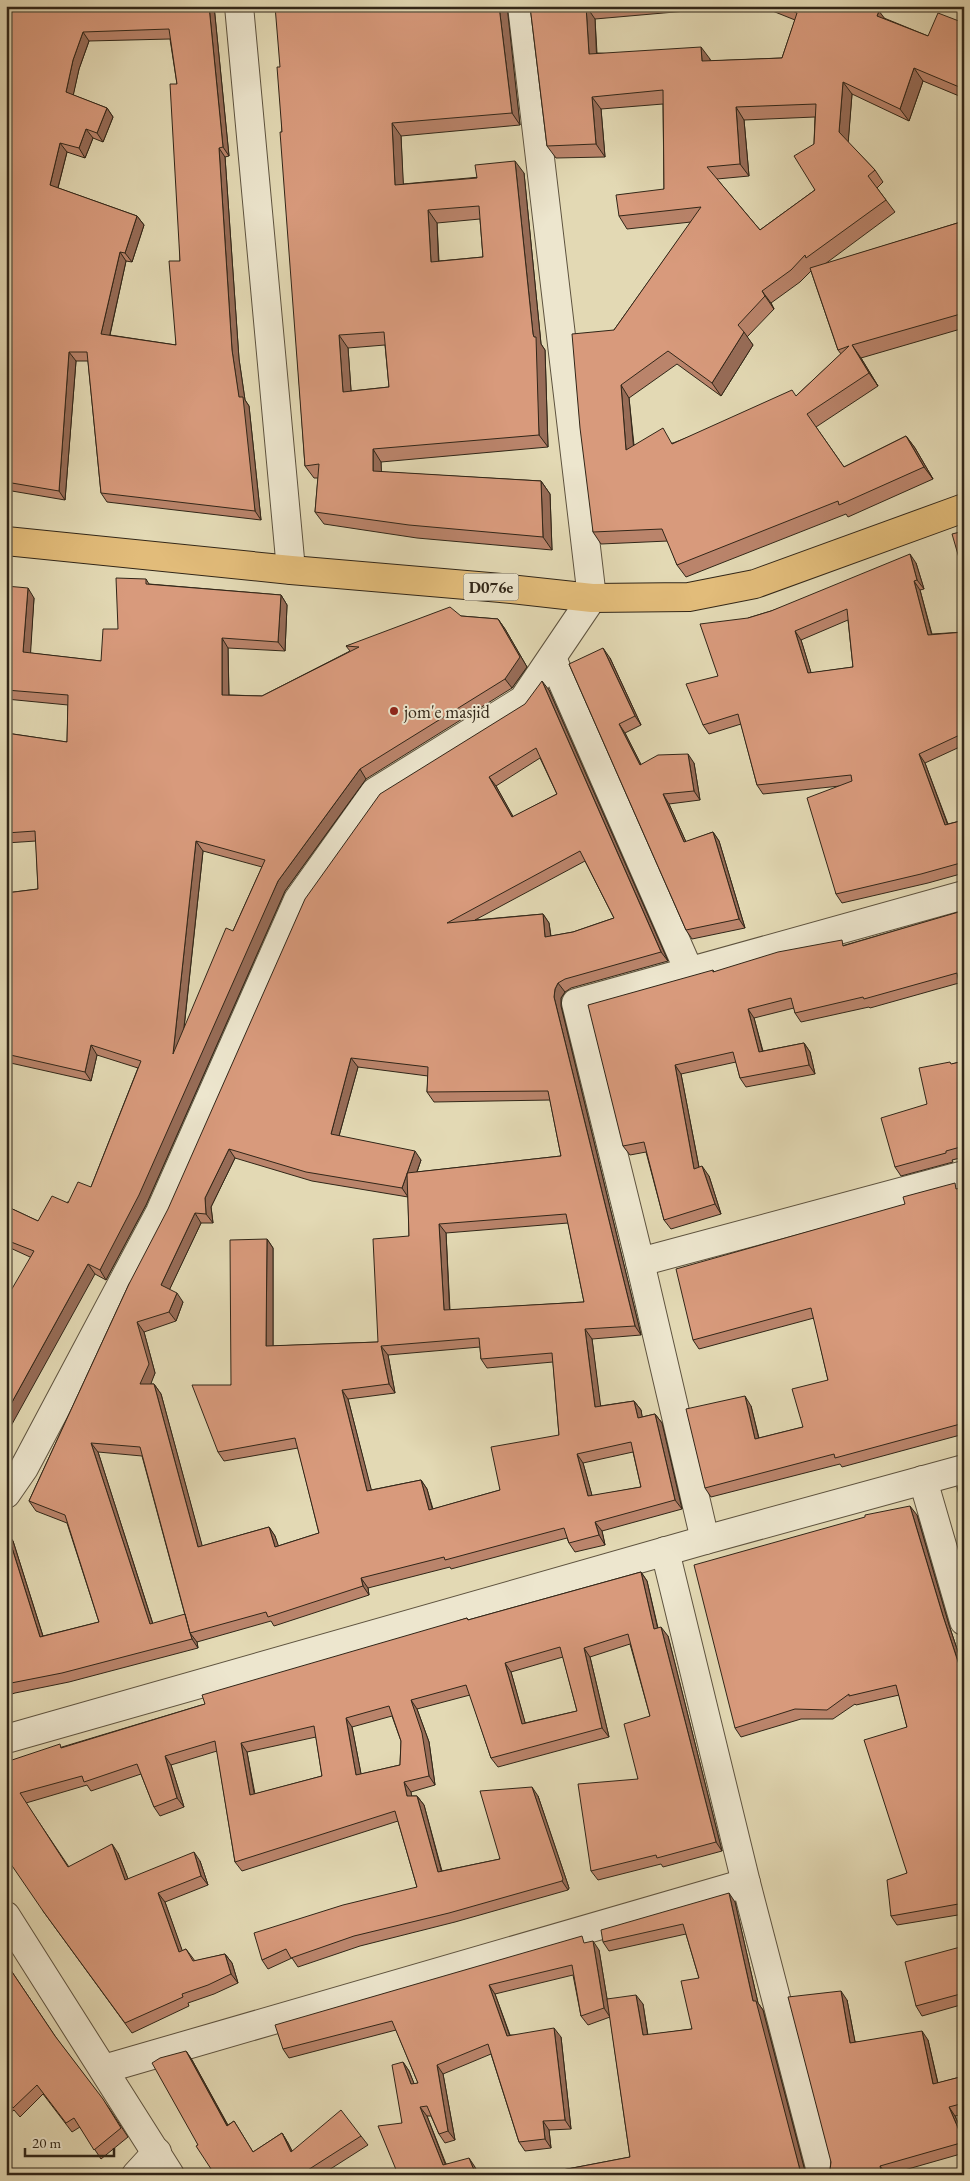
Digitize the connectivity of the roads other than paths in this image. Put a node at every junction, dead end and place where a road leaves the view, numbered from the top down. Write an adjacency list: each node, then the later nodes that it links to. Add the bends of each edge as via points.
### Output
1 (239, 6): 5 (street)
2 (522, 6): 6 (street)
3 (964, 508): 6 (main road, D076e, via 755,584 689,597)
4 (6, 541): 5 (main road, D076e)
5 (291, 570): 6 (main road, D076e)
6 (592, 598): 7 (street)
7 (552, 658): 9 (street); 14 (street, via 523,700 375,792 298,900 160,1212 24,1468)
8 (964, 895): 9 (street)
9 (690, 971): 11 (street, via 576,1003)
10 (964, 1175): 11 (street)
11 (640, 1262): 15 (street)
12 (964, 1469): 13 (street)
13 (923, 1480): 15 (street); 17 (street)
14 (6, 1494)
15 (705, 1540): 16 (street)
16 (665, 1551): 18 (street); 19 (street)
17 (964, 1621)
18 (6, 1739)
19 (746, 1883): 21 (street); 24 (street)
20 (6, 1916): 21 (street)
21 (104, 2069): 22 (street)
22 (163, 2163): 23 (street)
23 (136, 2175)
24 (822, 2175)

